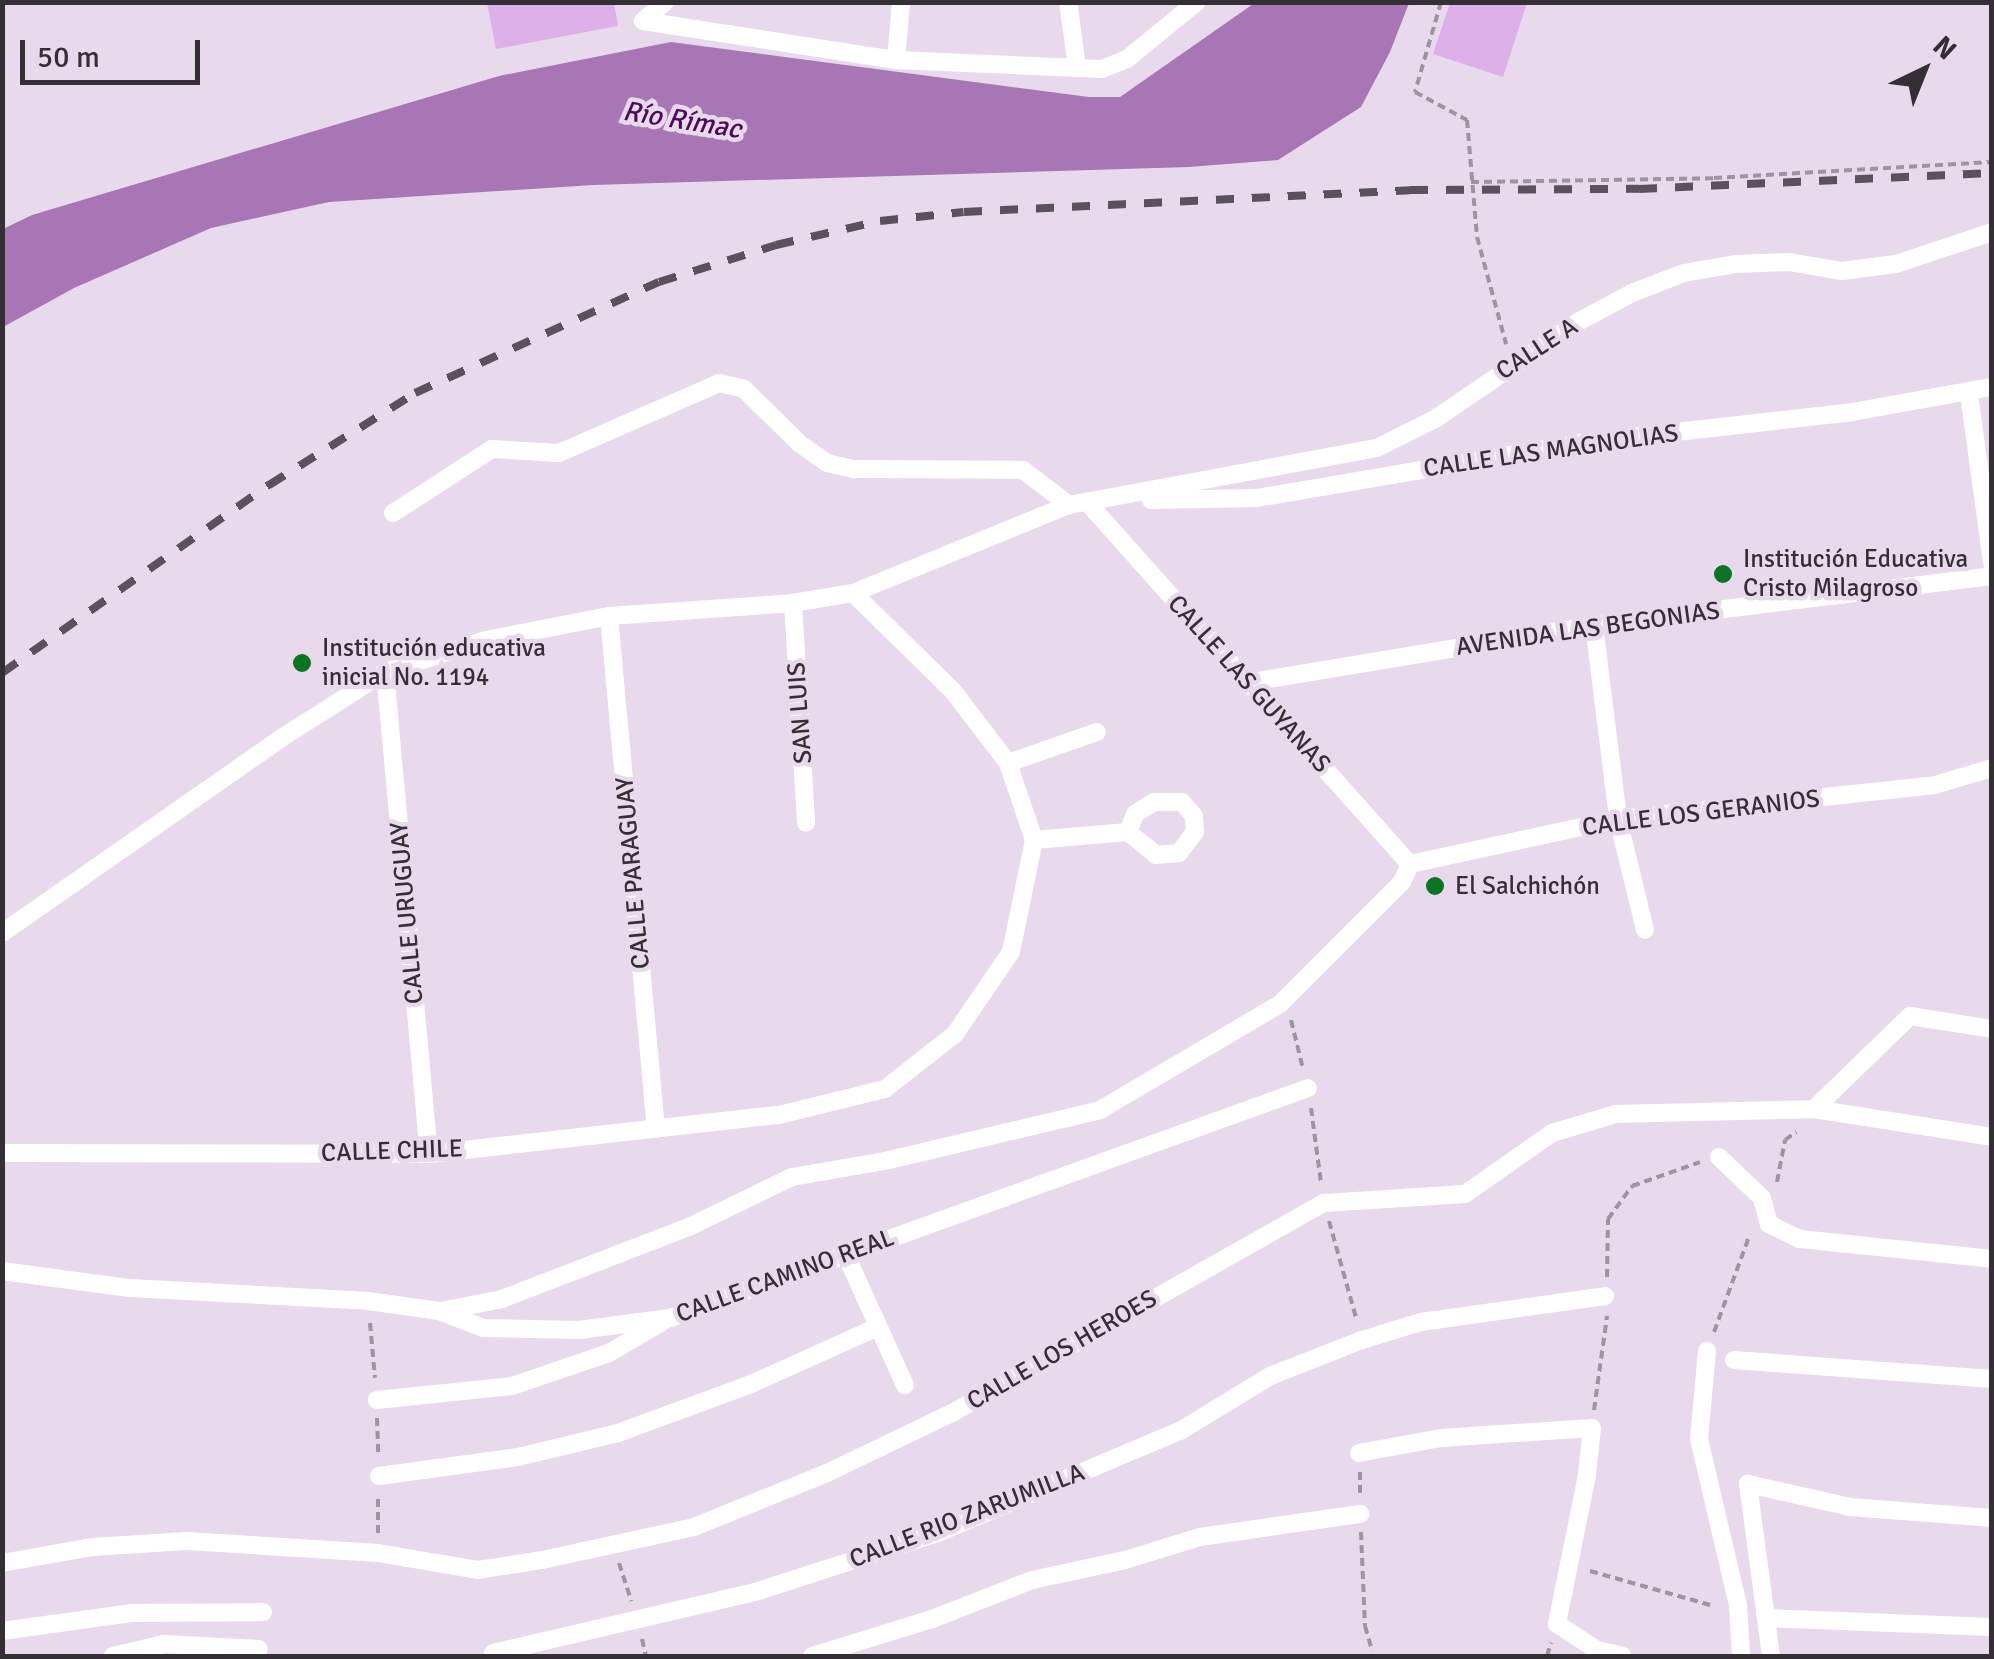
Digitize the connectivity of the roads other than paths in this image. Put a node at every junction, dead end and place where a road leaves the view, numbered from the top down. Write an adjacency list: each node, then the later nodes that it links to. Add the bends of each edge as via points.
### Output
1 (665, 2): 5 (street, via 644,21)
2 (901, 2): 5 (street)
3 (1068, 2): 6 (street)
4 (1197, 2): 6 (street, via 1127,59 1102,69)
5 (896, 60): 6 (street)
6 (1077, 67)
7 (1992, 232): 10 (street, CALLE A, via 1896,264 1842,271 1789,262 1736,264 1684,273 1632,292 1435,419 1377,448)
8 (1992, 387): 9 (street, CALLE LAS MAGNOLIAS)
9 (1969, 394): 10 (street, CALLE LAS MAGNOLIAS, via 1578,444 1258,498); 14 (street)
10 (1110, 500): 11 (street, CALLE A)
11 (1088, 502): 12 (street, CALLE A); 21 (street, CALLE LAS GUYANAS)
12 (1069, 505): 13 (street, via 1023,470 854,469 827,462 744,388 719,384 558,453 492,449); 16 (street, CALLE A)
13 (393, 513)
14 (1992, 562)
15 (1992, 576): 19 (street, AVENIDA LAS BEGONIAS)
16 (854, 593): 17 (street, CALLE A); 23 (street, via 953,691)
17 (793, 602): 18 (street, CALLE A); 26 (street, SAN LUIS)
18 (610, 616): 20 (street, CALLE A, via 486,640); 35 (street, CALLE PARAGUAY)
19 (1594, 625): 21 (street, AVENIDA LAS BEGONIAS); 25 (street)
20 (386, 672): 31 (street, CALLE A); 38 (street, CALLE URUGUAY)
21 (1246, 683): 29 (street, CALLE LAS GUYANAS)
22 (1097, 732): 23 (street)
23 (1008, 763): 28 (street)
24 (1992, 768): 25 (street, CALLE LOS GERANIOS, via 1935,785)
25 (1618, 819): 29 (street, CALLE LOS GERANIOS); 30 (street)
26 (806, 823)
27 (1128, 832): 28 (street)
28 (1034, 840): 35 (street, CALLE CHILE, via 1010,952 954,1034 885,1089 779,1115)
29 (1410, 864): 44 (street, via 1402,882 1280,1004 1100,1110 792,1177 691,1226 502,1299)
30 (1644, 930)
31 (2, 934)
32 (1992, 1029): 34 (street, via 1910,1016)
33 (1308, 1088): 40 (street, CALLE CAMINO REAL)
34 (1814, 1109): 36 (street, CALLE LOS HEROES); 56 (street, CALLE LOS HEROES, via 1616,1114 1552,1132 1465,1194 1324,1203 954,1412 694,1527 478,1570 378,1553 187,1541 92,1547)
35 (656, 1129): 38 (street, CALLE CHILE)
36 (1992, 1138)
37 (2, 1152): 38 (street, CALLE CHILE)
38 (430, 1154)
39 (1719, 1157): 41 (street, via 1762,1198 1769,1224 1800,1240)
40 (846, 1253): 45 (street, CALLE CAMINO REAL); 46 (street)
41 (1992, 1259)
42 (2, 1271): 44 (street, CALLE CAMINO REAL, via 130,1288 368,1300)
43 (1606, 1296): 62 (street, CALLE RIO ZARUMILLA, via 1421,1322 1362,1340 1270,1376 1180,1432 938,1532 755,1592)
44 (438, 1311): 45 (street, CALLE CAMINO REAL, via 483,1328 579,1330)
45 (670, 1318): 51 (street, via 609,1353 512,1386)
46 (878, 1327): 50 (street); 53 (street, via 618,1433 518,1458)
47 (1707, 1351): 66 (street, via 1699,1439 1738,1605)
48 (1734, 1360): 49 (street)
49 (1992, 1380)
50 (906, 1385)
51 (377, 1400)
52 (1359, 1452): 65 (street, via 1441,1438 1592,1428 1557,1624 1598,1650)
53 (378, 1476)
54 (1360, 1514): 64 (street, via 1200,1537 1032,1580)
55 (1992, 1518): 58 (street, via 1850,1507 1748,1484)
56 (2, 1564)
57 (262, 1612): 60 (street, via 132,1613)
58 (1766, 1618): 59 (street); 67 (street)
59 (1992, 1627)
60 (2, 1631)
61 (258, 1649): 63 (street, via 164,1644)
62 (493, 1653)
63 (113, 1656)
64 (812, 1656)
65 (1622, 1656)
66 (1741, 1656)
67 (1772, 1656)

